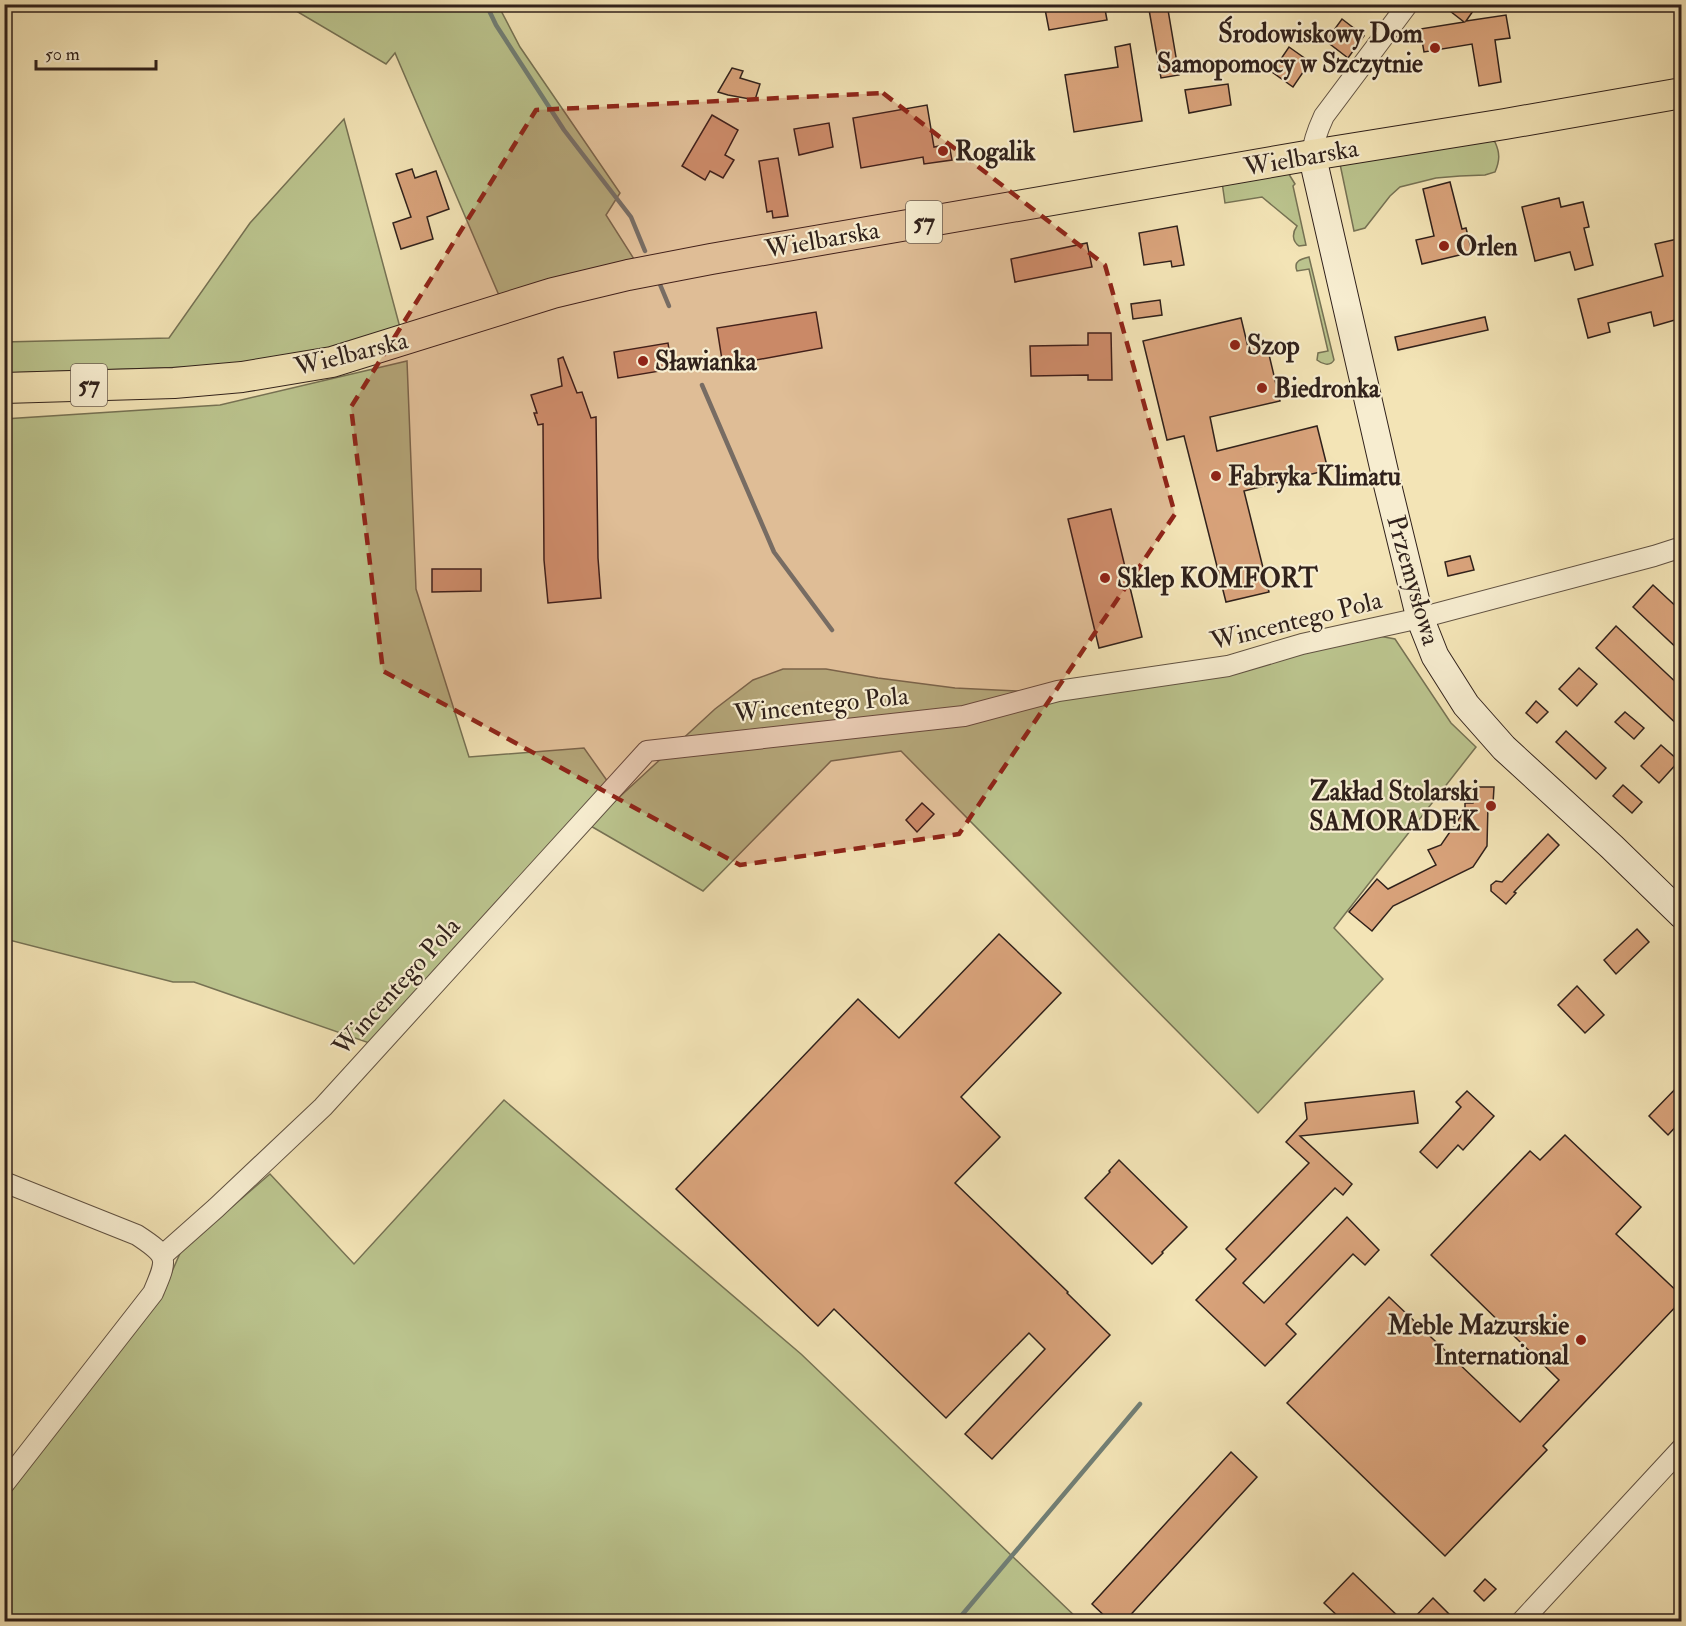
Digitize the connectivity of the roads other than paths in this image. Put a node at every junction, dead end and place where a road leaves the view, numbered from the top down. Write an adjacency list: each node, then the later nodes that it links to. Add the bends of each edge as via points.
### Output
1 (1408, 4): 3 (street, via 1324,116)
2 (1682, 93): 3 (main road, Wielbarska / 57)
3 (1312, 155): 4 (main road, Wielbarska / 57, via 628,275 553,293 332,362 197,381); 6 (street, Przemysłowa)
4 (4, 388)
5 (1682, 547): 6 (street, Wincentego Pola)
6 (1420, 618): 7 (street, Przemysłowa, via 1440,663 1478,720); 9 (street, Wincentego Pola, via 1302,644 1228,666 1058,691 964,716 647,751 323,1107)
7 (1682, 915)
8 (4, 1182): 9 (street, via 137,1235)
9 (163, 1255): 11 (street, via 164,1268 153,1293)
10 (1682, 1449): 12 (street)
11 (4, 1484)
12 (1521, 1622)

